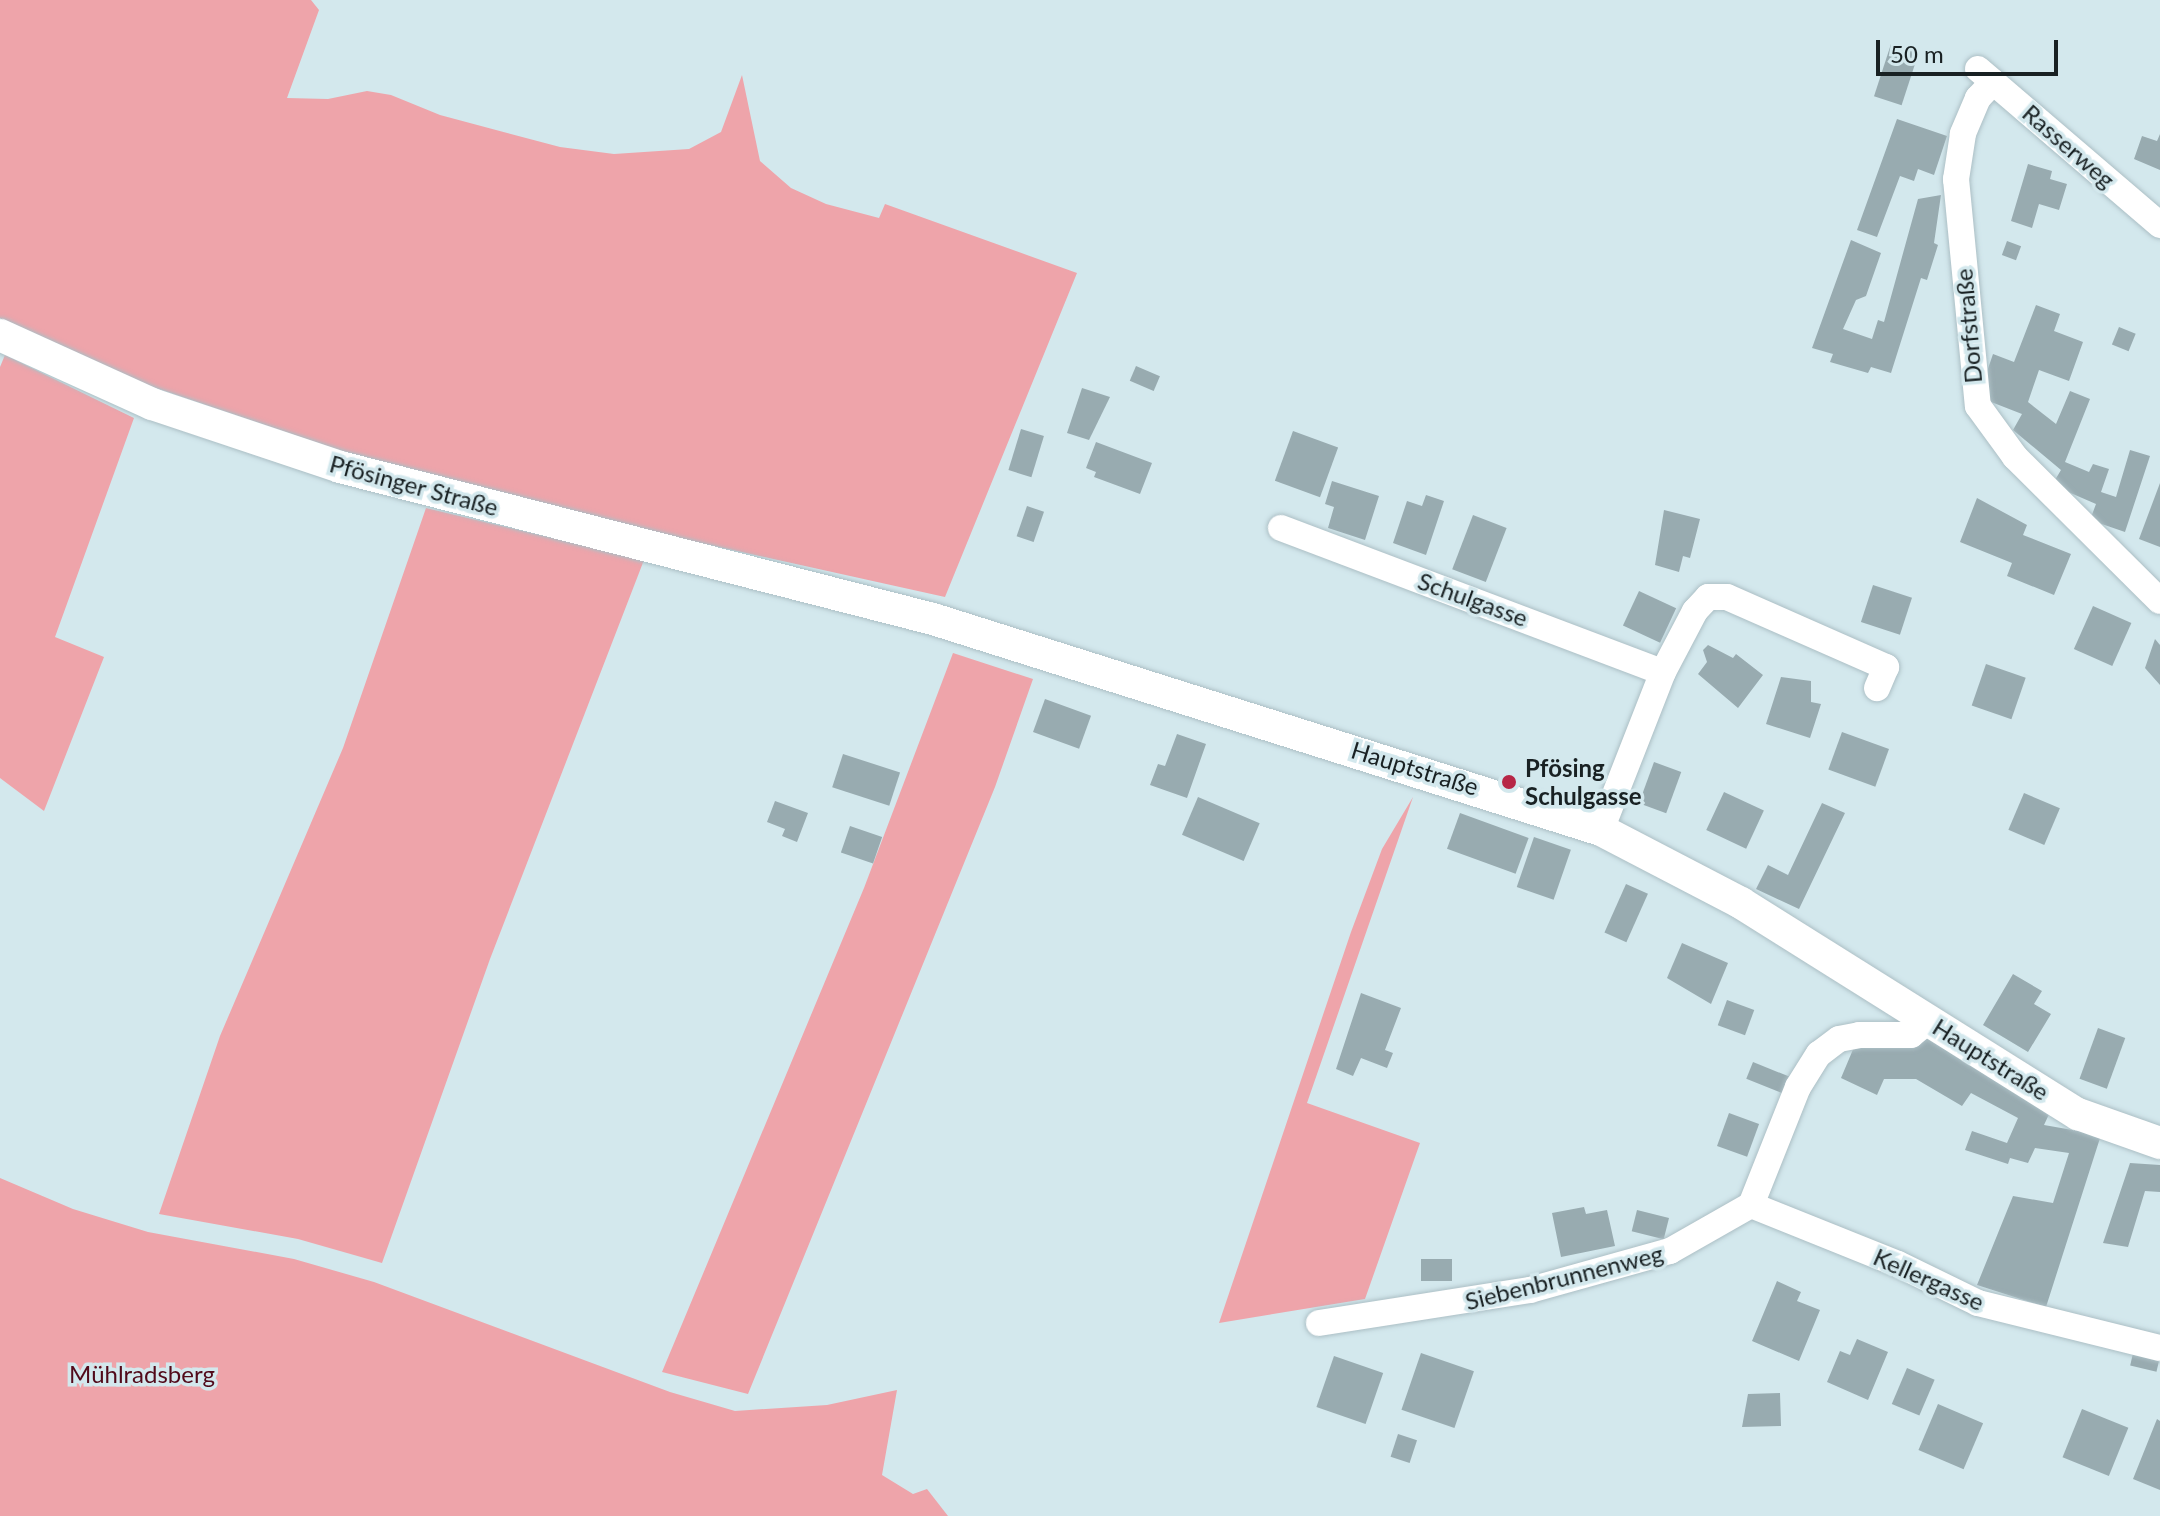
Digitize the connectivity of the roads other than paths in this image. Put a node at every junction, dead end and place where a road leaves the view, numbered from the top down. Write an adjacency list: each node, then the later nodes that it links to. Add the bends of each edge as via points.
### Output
1 (1985, 76): 2 (street, Rasserweg); 6 (street, Dorfstraße, via 1963,134 1956,179 1978,406 2015,457)
2 (2160, 225)
3 (0, 335): 5 (street, Pfösinger Straße, via 152,404 340,467)
4 (1281, 528): 7 (street, Schulgasse)
5 (842, 596): 9 (street, Hauptstraße, via 1041,651)
6 (2160, 601)
7 (1663, 672): 8 (street, via 1695,611 1708,597 1727,597 1886,667); 9 (street)
8 (1877, 688)
9 (1601, 830): 10 (street, Hauptstraße, via 1741,903)
10 (1929, 1020): 11 (street, Hauptstraße, via 2078,1114); 12 (street, via 1911,1035 1839,1039 1819,1054 1798,1087)
11 (2160, 1143)
12 (1751, 1205): 13 (street, Siebenbrunnenweg, via 1643,1262 1450,1306); 14 (street, Kellergasse, via 1898,1264 1978,1303)
13 (1319, 1323)
14 (2160, 1348)

